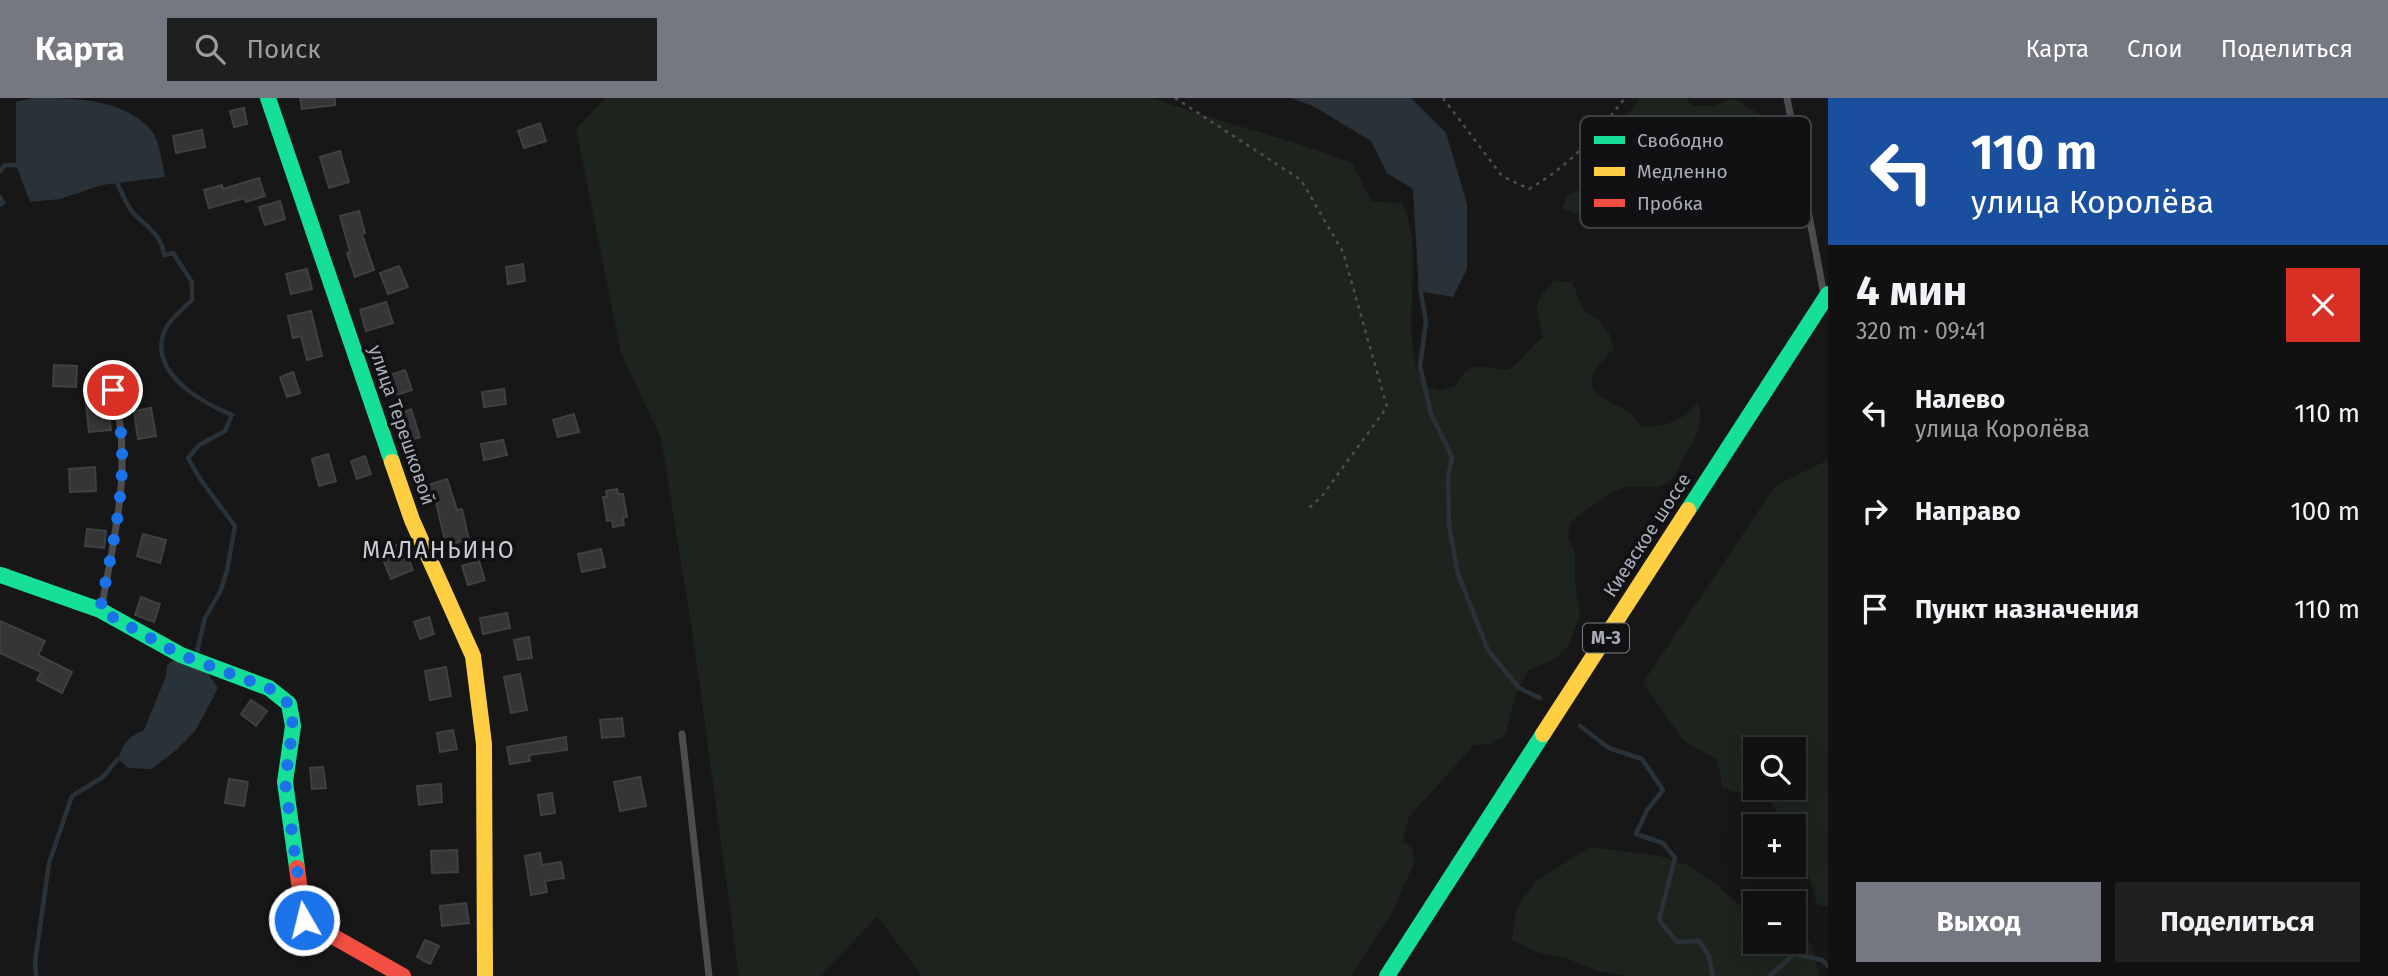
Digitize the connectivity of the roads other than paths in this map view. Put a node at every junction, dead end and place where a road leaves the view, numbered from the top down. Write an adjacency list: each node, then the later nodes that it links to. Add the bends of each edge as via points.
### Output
1 (268, 98): 11 (main road, улица Терешковой, via 412,520 473,656 484,744)
2 (1787, 98): 3 (lane)
3 (1791, 116)
4 (1811, 220): 5 (lane)
5 (1826, 296): 13 (main road, Киевское шоссе / М-3)
6 (113, 390): 8 (lane, via 120,414 122,496)
7 (1, 575): 8 (main road)
8 (100, 610): 10 (main road, via 181,655 269,688 289,704 293,726 285,782 304,920)
9 (682, 734): 12 (lane)
10 (403, 976)
11 (485, 976)
12 (709, 976)
13 (1387, 976)

